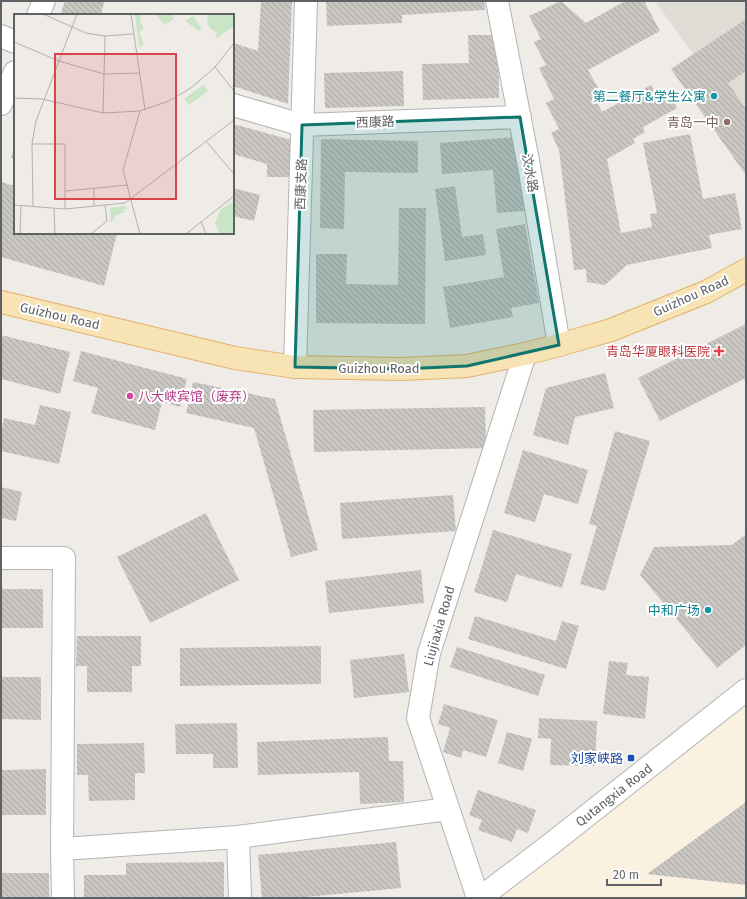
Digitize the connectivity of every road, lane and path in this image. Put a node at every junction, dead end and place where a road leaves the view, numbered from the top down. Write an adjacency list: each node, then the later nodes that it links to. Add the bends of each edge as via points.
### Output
1 (44, 1): 4 (street)
2 (306, 1): 11 (street, 西康支路)
3 (497, 1): 10 (street, 汶水路)
4 (38, 14)
5 (1, 36): 6 (street)
6 (14, 42)
7 (14, 74): 8 (street)
8 (1, 104)
9 (234, 105): 11 (street, 西康路)
10 (520, 117): 11 (street, 西康路); 14 (street, 汶水路)
11 (302, 125): 16 (street, 西康支路)
12 (746, 270): 14 (main road, Guizhou Road, via 706,292 611,330)
13 (1, 302): 16 (main road, Guizhou Road, via 235,358)
14 (559, 345): 15 (main road, Guizhou Road)
15 (525, 354): 16 (main road, Guizhou Road, via 467,366 401,369); 19 (street, Liujiaxia Road, via 429,653 418,718)
16 (295, 367)
17 (1, 558): 21 (street, via 64,558)
18 (746, 690): 24 (street, Qutangxia Road, via 552,844)
19 (448, 809): 20 (street); 24 (street, Liujiaxia Road)
20 (238, 837): 21 (street); 23 (street)
21 (62, 849): 22 (street)
22 (63, 898)
23 (240, 898)
24 (479, 898)

